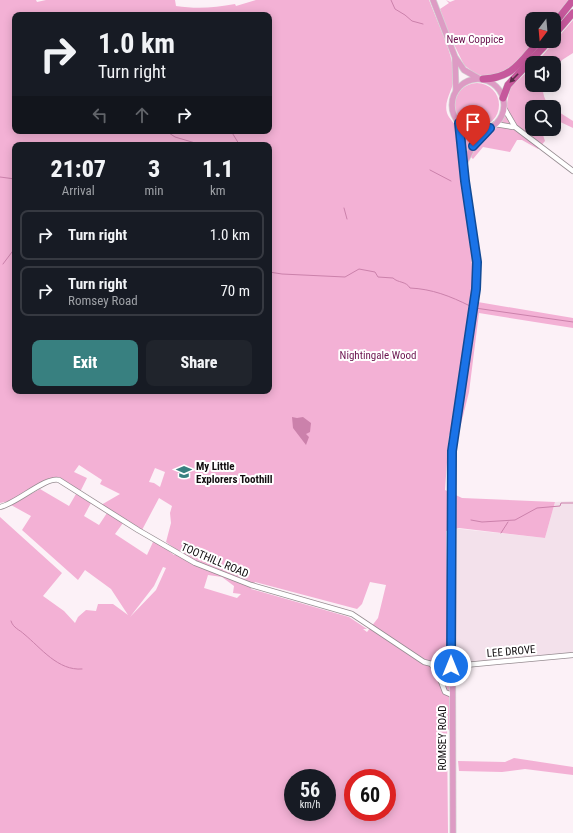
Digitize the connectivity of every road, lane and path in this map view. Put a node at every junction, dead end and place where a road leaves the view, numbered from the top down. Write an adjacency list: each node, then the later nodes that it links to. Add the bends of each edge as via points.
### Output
1 (433, 0): 8 (main road)
2 (572, 0): 4 (highway)
3 (573, 13): 5 (highway)
4 (561, 15)
5 (561, 28)
6 (532, 48): 9 (highway, via 508,74 499,78)
7 (542, 48): 11 (highway, one-way to 11, via 508,85)
8 (455, 58): 9 (main road, via 464,70); 10 (main road)
9 (481, 79): 10 (main road, via 468,80); 11 (main road, via 496,86)
10 (456, 90): 13 (main road, via 452,107)
11 (503, 98): 12 (main road)
12 (504, 108): 14 (main road, via 501,117); 15 (street)
13 (459, 123): 14 (main road, via 476,131); 16 (main road, ROMSEY ROAD)
14 (493, 126): 15 (street); 16 (main road, via 473,146)
15 (515, 127): 17 (street)
16 (464, 166): 21 (main road, ROMSEY ROAD, via 477,262 452,451)
17 (573, 171)
18 (0, 507): 20 (street, TOOTHILL ROAD, via 14,502 52,480 59,480 195,563 251,585 352,614 410,654)
19 (573, 655): 21 (street, LEE DROVE)
20 (432, 665): 21 (street, TOOTHILL ROAD); 22 (street, via 446,692)
21 (451, 666): 22 (main road, ROMSEY ROAD)
22 (452, 695): 23 (main road, ROMSEY ROAD)
23 (453, 833)

